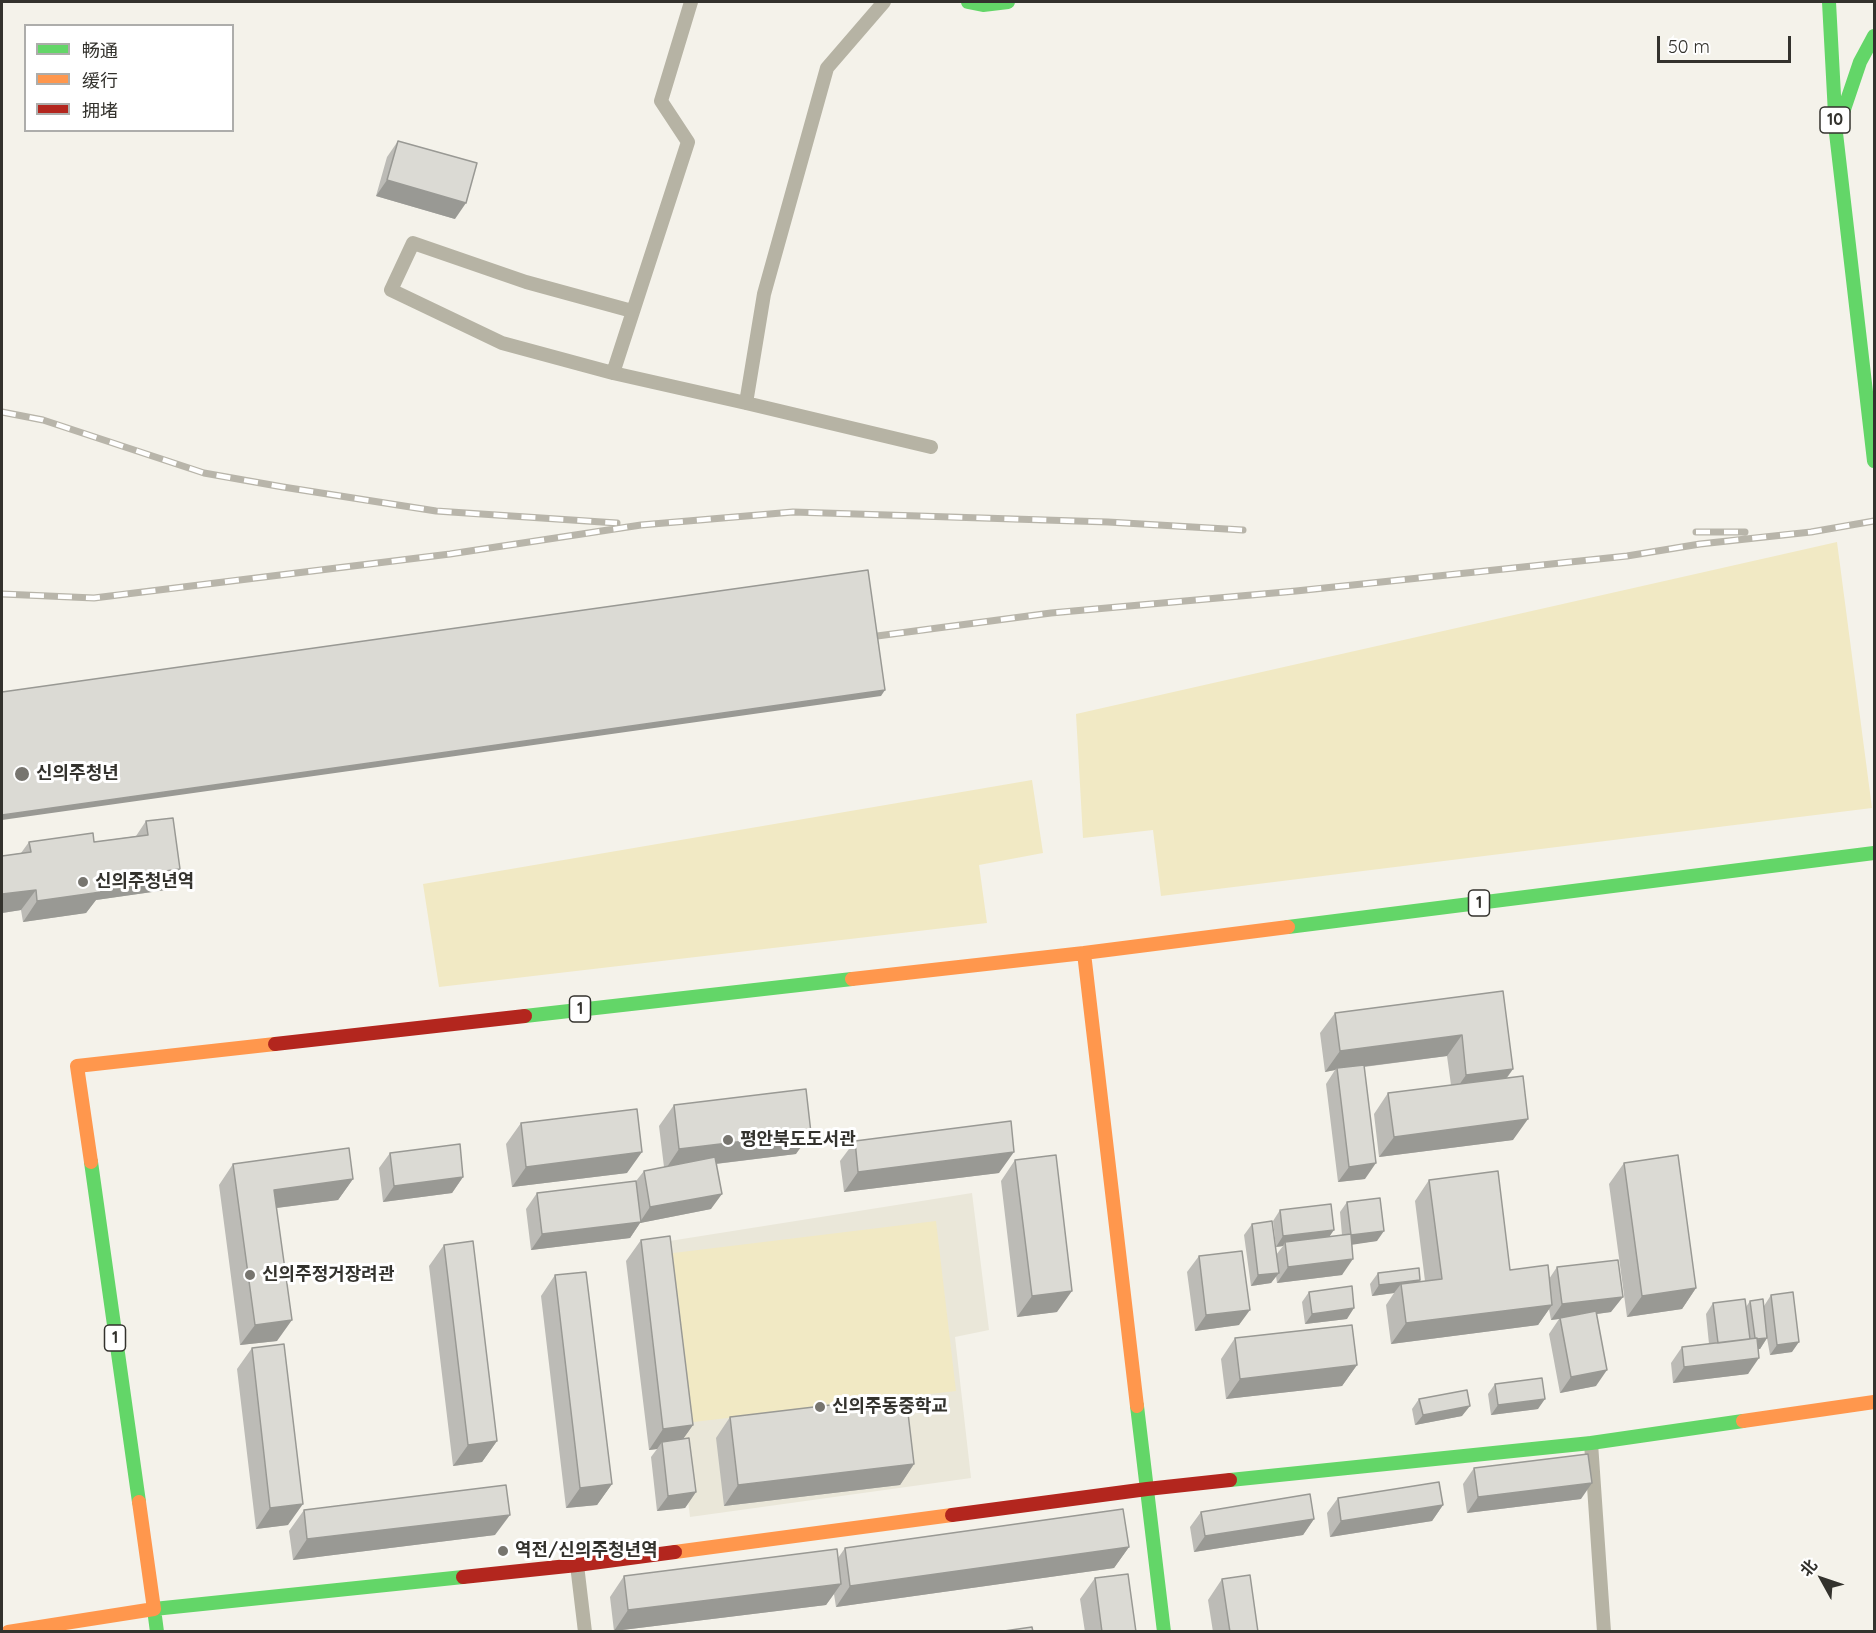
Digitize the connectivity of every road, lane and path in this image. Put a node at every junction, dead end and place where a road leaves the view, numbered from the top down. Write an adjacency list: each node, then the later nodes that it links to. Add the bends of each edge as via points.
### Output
1 (691, 2): 9 (street, via 660,101 688,142)
2 (884, 2): 11 (street, via 828,68 764,294)
3 (968, 2): 6 (main road)
4 (1008, 2): 6 (main road)
5 (1829, 2): 8 (main road, 10)
6 (983, 3)
7 (1875, 36): 8 (main road, 10, via 1860,62)
8 (1836, 133): 13 (main road, 10)
9 (632, 311): 10 (street); 10 (street, via 526,282 413,243 392,290 502,343)
10 (613, 373): 11 (street)
11 (746, 403): 12 (street)
12 (931, 447)
13 (1875, 461)
14 (1875, 853): 15 (main road, 1)
15 (1084, 953): 18 (main road); 20 (main road, 1, via 76,1066)
16 (1875, 1401): 17 (main road)
17 (1592, 1443): 18 (main road); 25 (street)
18 (1147, 1489): 19 (main road); 24 (main road)
19 (577, 1565): 20 (main road); 23 (street)
20 (154, 1610): 21 (main road); 22 (main road)
21 (8, 1632)
22 (157, 1632)
23 (585, 1632)
24 (1164, 1632)
25 (1604, 1632)

